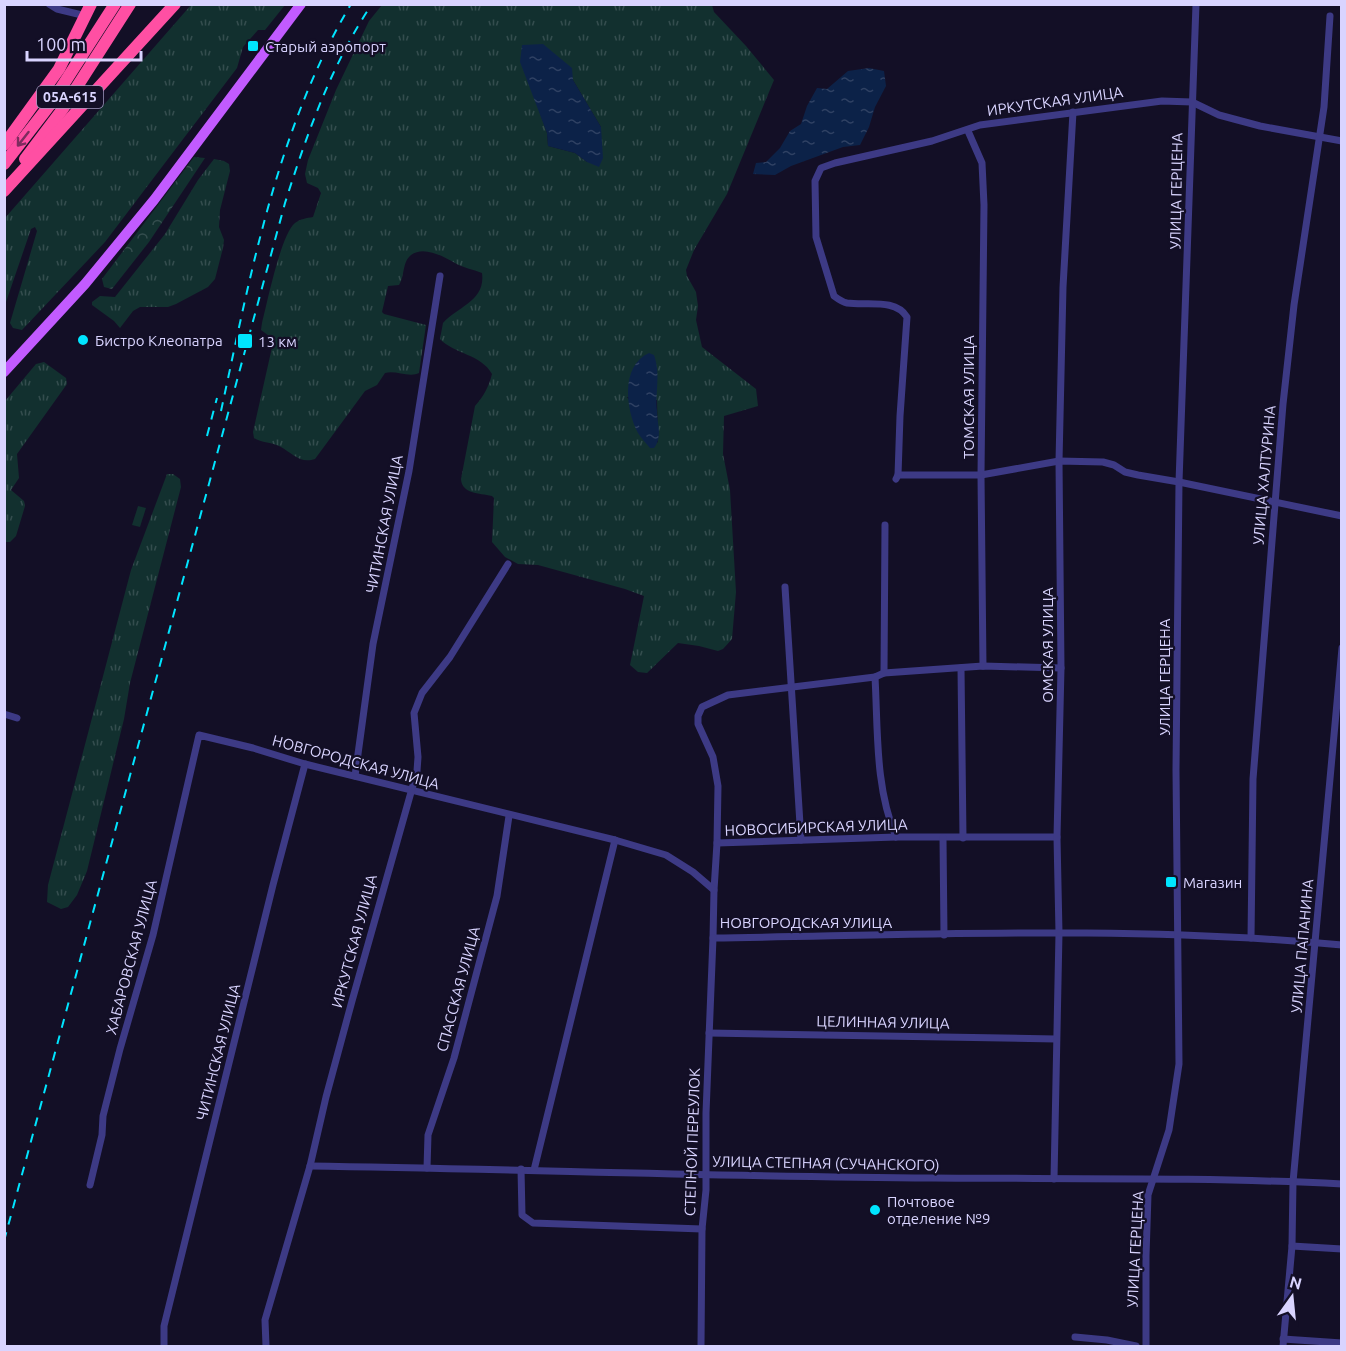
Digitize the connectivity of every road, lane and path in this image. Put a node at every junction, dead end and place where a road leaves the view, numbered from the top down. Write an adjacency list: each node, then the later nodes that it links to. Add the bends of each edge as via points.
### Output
1 (49, 4): 7 (street)
2 (115, 4): 15 (highway, 05А-615, one-way to 15, via 52,102)
3 (130, 4): 16 (highway, 05А-615, via 62,110)
4 (175, 4): 17 (highway)
5 (301, 4): 19 (main road, via 147,209)
6 (1196, 4): 9 (street, УЛИЦА ГЕРЦЕНА)
7 (89, 10): 14 (highway, via 59,69)
8 (1330, 16): 12 (street, УЛИЦА ХАЛТУРИНА)
9 (1192, 102): 10 (street, ИРКУТСКАЯ УЛИЦА, via 1162,101); 12 (street, via 1219,115); 22 (street, УЛИЦА ГЕРЦЕНА)
10 (1073, 112): 11 (street, ИРКУТСКАЯ УЛИЦА); 20 (street, ОМСКАЯ УЛИЦА)
11 (968, 131): 21 (street, ТОМСКАЯ УЛИЦА, via 982,162 984,205); 21 (street, ИРКУТСКАЯ УЛИЦА, via 821,168 815,181 816,237 834,296 845,302 902,309 907,317 897,477)
12 (1319, 138): 13 (street); 23 (street, УЛИЦА ХАЛТУРИНА, via 1294,305)
13 (1341, 141)
14 (4, 145)
15 (4, 164)
16 (4, 186)
17 (4, 192)
18 (441, 276): 39 (street, ЧИТИНСКАЯ УЛИЦА, via 409,471 372,644)
19 (4, 372)
20 (1059, 461): 21 (street); 22 (street, via 1103,462 1131,474); 31 (street, ОМСКАЯ УЛИЦА)
21 (981, 475): 29 (street, ТОМСКАЯ УЛИЦА)
22 (1179, 482): 23 (street); 52 (street, УЛИЦА ГЕРЦЕНА)
23 (1275, 503): 24 (street); 54 (street, УЛИЦА ХАЛТУРИНА, via 1253,779)
24 (1341, 516)
25 (885, 525): 32 (street)
26 (508, 564): 40 (street, ИРКУТСКАЯ УЛИЦА, via 450,657 422,693 414,713 418,757)
27 (784, 586): 34 (street)
28 (1341, 648): 55 (street, УЛИЦА ПАПАНИНА)
29 (983, 666): 30 (street); 31 (street)
30 (961, 668): 32 (street); 45 (street)
31 (1061, 668): 43 (street, ОМСКАЯ УЛИЦА)
32 (884, 673): 33 (street)
33 (875, 676): 34 (street); 42 (street, via 880,783)
34 (791, 686): 47 (street); 48 (street, НОВОСИБИРСКАЯ УЛИЦА, via 728,695 702,707 698,724 713,757 718,786)
35 (4, 714): 36 (street)
36 (17, 718)
37 (199, 735): 38 (street, НОВГОРОДСКАЯ УЛИЦА); 68 (street, ХАБАРОВСКАЯ УЛИЦА, via 153,935 103,1116)
38 (305, 764): 39 (street, НОВГОРОДСКАЯ УЛИЦА); 75 (street, ЧИТИНСКАЯ УЛИЦА, via 164,1326)
39 (355, 776): 40 (street, НОВГОРОДСКАЯ УЛИЦА)
40 (412, 791): 41 (street, НОВГОРОДСКАЯ УЛИЦА); 59 (street, ИРКУТСКАЯ УЛИЦА, via 340,1044)
41 (509, 816): 46 (street, НОВГОРОДСКАЯ УЛИЦА); 60 (street, СПАССКАЯ УЛИЦА, via 497,896 454,1058 428,1135)
42 (896, 837): 44 (street, НОВОСИБИРСКАЯ УЛИЦА); 47 (street, НОВОСИБИРСКАЯ УЛИЦА)
43 (1057, 837): 45 (street, НОВОСИБИРСКАЯ УЛИЦА); 50 (street, ОМСКАЯ УЛИЦА)
44 (943, 838): 45 (street, НОВОСИБИРСКАЯ УЛИЦА); 51 (street)
45 (963, 838)
46 (615, 840): 49 (street, НОВГОРОДСКАЯ УЛИЦА, via 666,855); 62 (street)
47 (801, 840): 48 (street, НОВОСИБИРСКАЯ УЛИЦА)
48 (717, 843): 49 (street)
49 (714, 890): 53 (street, НОВГОРОДСКАЯ УЛИЦА)
50 (1059, 933): 51 (street, НОВГОРОДСКАЯ УЛИЦА); 52 (street, НОВГОРОДСКАЯ УЛИЦА); 58 (street, ОМСКАЯ УЛИЦА)
51 (944, 935): 53 (street, НОВГОРОДСКАЯ УЛИЦА)
52 (1178, 936): 54 (street, НОВГОРОДСКАЯ УЛИЦА); 65 (street, УЛИЦА ГЕРЦЕНА, via 1179,1064 1169,1130)
53 (714, 938): 57 (street, СТЕПНОЙ ПЕРЕУЛОК)
54 (1251, 938): 55 (street, НОВГОРОДСКАЯ УЛИЦА)
55 (1315, 943): 56 (street, НОВГОРОДСКАЯ УЛИЦА); 66 (street, УЛИЦА ПАПАНИНА)
56 (1341, 945)
57 (709, 1033): 58 (street, ЦЕЛИННАЯ УЛИЦА); 63 (street, СТЕПНОЙ ПЕРЕУЛОК)
58 (1056, 1039): 64 (street, ОМСКАЯ УЛИЦА)
59 (310, 1167): 60 (street, УЛИЦА СТЕПНАЯ (СУЧАНСКОГО)); 76 (street, ИРКУТСКАЯ УЛИЦА, via 264,1327)
60 (427, 1168): 61 (street, УЛИЦА СТЕПНАЯ (СУЧАНСКОГО))
61 (521, 1169): 62 (street, УЛИЦА СТЕПНАЯ (СУЧАНСКОГО)); 69 (street, via 522,1215 533,1223)
62 (534, 1170): 63 (street, УЛИЦА СТЕПНАЯ (СУЧАНСКОГО))
63 (706, 1176): 64 (street, УЛИЦА СТЕПНАЯ (СУЧАНСКОГО)); 69 (street, СТЕПНОЙ ПЕРЕУЛОК)
64 (1054, 1179): 65 (street, УЛИЦА СТЕПНАЯ (СУЧАНСКОГО))
65 (1152, 1180): 66 (street, УЛИЦА СТЕПНАЯ (СУЧАНСКОГО)); 79 (street, УЛИЦА ГЕРЦЕНА, via 1148,1195)
66 (1293, 1182): 67 (street, УЛИЦА СТЕПНАЯ (СУЧАНСКОГО)); 70 (street, УЛИЦА ПАПАНИНА)
67 (1341, 1184)
68 (90, 1185)
69 (702, 1229): 77 (street, СТЕПНОЙ ПЕРЕУЛОК)
70 (1292, 1246): 71 (street); 73 (street, УЛИЦА ПАПАНИНА)
71 (1341, 1249)
72 (1075, 1337): 78 (street)
73 (1283, 1343): 74 (street)
74 (1341, 1344)
75 (164, 1347)
76 (266, 1347)
77 (701, 1347)
78 (1136, 1347)
79 (1146, 1347)

